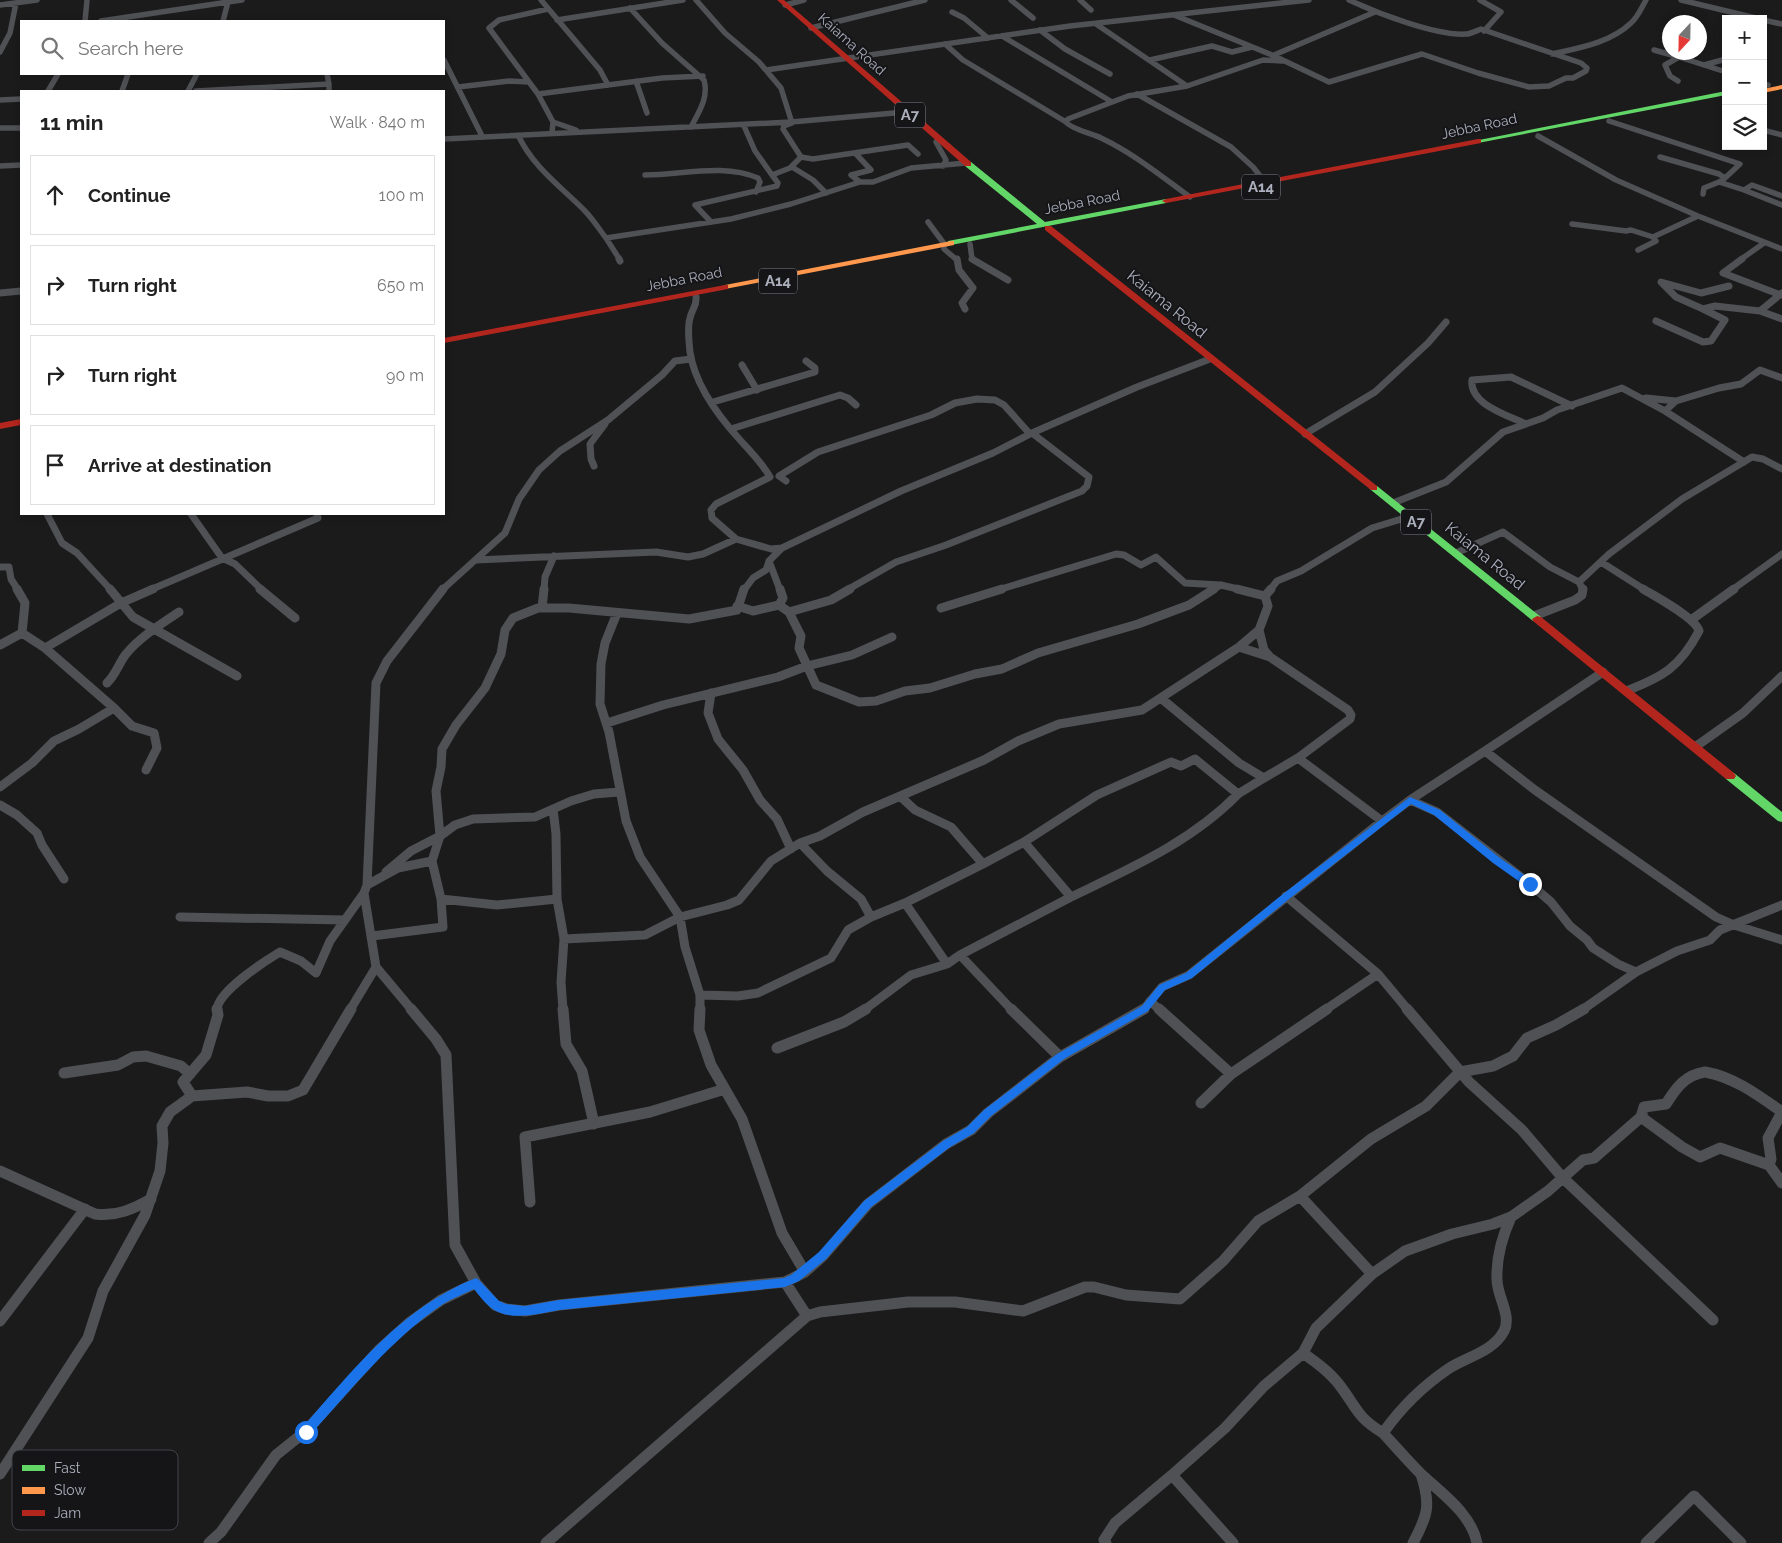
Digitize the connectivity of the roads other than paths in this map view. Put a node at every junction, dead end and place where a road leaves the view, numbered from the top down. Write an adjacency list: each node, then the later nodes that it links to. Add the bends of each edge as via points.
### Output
1 (37, 0): 18 (street)
2 (87, 0): 29 (street)
3 (242, 0): 16 (street)
4 (541, 0): 21 (street)
5 (683, 0): 20 (street)
6 (696, 0): 57 (street, via 725,33)
7 (804, 0): 17 (street)
8 (925, 0): 37 (street)
9 (1011, 0): 28 (street)
10 (1080, 0): 22 (street)
11 (1309, 0): 26 (street)
12 (1348, 0): 24 (street)
13 (1480, 0): 39 (street, via 1501,12)
14 (1646, 0): 47 (street, via 1633,22 1617,34 1590,45)
15 (1680, 0): 27 (street)
16 (228, 2): 25 (street); 32 (street)
17 (783, 2): 37 (highway, Kaiama Road / A7)
18 (16, 3): 19 (street); 45 (street, via 10,33)
19 (0, 5)
20 (630, 8): 33 (street); 64 (street, via 666,48)
21 (548, 9): 33 (street); 67 (street, via 499,20 489,28)
22 (1091, 10)
23 (952, 12): 41 (street)
24 (1375, 12): 39 (street, via 1447,33); 48 (street)
25 (144, 14): 30 (street); 31 (street)
26 (1174, 14): 36 (street); 43 (street)
27 (1745, 15)
28 (1033, 18)
29 (85, 20)
30 (105, 20)
31 (145, 20)
32 (223, 20)
33 (557, 20): 70 (street, via 600,70)
34 (1767, 20): 35 (street)
35 (1782, 23)
36 (1096, 24): 38 (street); 50 (street)
37 (811, 28): 49 (highway, Kaiama Road / A7)
38 (1040, 30): 40 (street); 59 (street)
39 (1484, 31): 47 (street)
40 (1002, 36): 41 (street); 87 (street)
41 (988, 38): 42 (street)
42 (945, 44): 49 (street); 93 (street, via 963,60)
43 (1253, 47): 48 (street); 50 (street, via 1232,52 1212,46)
44 (1654, 50): 46 (street)
45 (0, 52)
46 (1662, 52)
47 (1552, 54): 54 (street, via 1581,63 1586,71 1549,86 1529,88 1422,54 1329,82)
48 (1274, 55): 54 (street)
49 (846, 60): 57 (street); 88 (highway, Kaiama Road / A7)
50 (1150, 60): 71 (street)
51 (1674, 60): 66 (street, via 1666,65 1670,76)
52 (1688, 60): 56 (street)
53 (1722, 60): 56 (street)
54 (1286, 61): 71 (street, via 1263,60)
55 (445, 62): 73 (street)
56 (1704, 65): 58 (street)
57 (766, 70): 92 (street, via 782,88)
58 (1722, 71)
59 (1110, 74)
60 (57, 75): 76 (street)
61 (128, 75): 77 (street)
62 (196, 75): 78 (street)
63 (327, 75): 69 (street)
64 (703, 76): 65 (street); 95 (street, via 707,91 705,102)
65 (636, 81): 70 (street); 89 (street)
66 (1678, 81)
67 (529, 82): 73 (street); 81 (street)
68 (1782, 83): 72 (highway)
69 (329, 84): 79 (street); 80 (street)
70 (608, 85): 81 (street)
71 (1187, 86): 82 (street)
72 (1767, 86)
73 (458, 87): 103 (street)
74 (1767, 87): 75 (highway)
75 (1782, 87)
76 (49, 90)
77 (122, 90)
78 (189, 90)
79 (215, 90)
80 (329, 90)
81 (538, 94): 91 (street)
82 (1137, 94): 87 (street); 120 (street, via 1231,147)
83 (1722, 94): 120 (highway, Jebba Road / A14)
84 (20, 99): 85 (street)
85 (0, 100)
86 (1722, 100): 90 (highway, Jebba Road)
87 (1112, 102): 93 (street)
88 (906, 112): 92 (street); 106 (highway, Kaiama Road / A7)
89 (647, 113)
90 (1609, 121): 104 (highway, Jebba Road); 118 (street, via 1740,164)
91 (553, 122): 99 (street); 100 (street)
92 (792, 122): 94 (street); 109 (street, via 783,129)
93 (1066, 122): 126 (street, via 1128,151)
94 (744, 126): 95 (street); 116 (street, via 744,132 760,160)
95 (691, 127): 99 (street)
96 (0, 128): 97 (street)
97 (20, 128)
98 (1767, 131): 102 (street)
99 (581, 132): 100 (street)
100 (552, 133): 101 (street)
101 (518, 135): 103 (street); 134 (street, via 539,168 586,212)
102 (1782, 135)
103 (482, 136): 105 (street)
104 (1538, 136): 128 (street, via 1616,180); 132 (highway, Jebba Road / A14)
105 (445, 139)
106 (938, 139): 111 (highway, Kaiama Road / A7); 114 (street, via 936,142 946,160)
107 (856, 154): 108 (street, via 908,145); 109 (street, via 813,159); 119 (street, via 871,170 851,175)
108 (918, 154)
109 (801, 157): 115 (street)
110 (1660, 157): 118 (street, via 1719,174)
111 (966, 163): 114 (street); 132 (highway, Kaiama Road / A7)
112 (20, 165): 113 (street)
113 (0, 166)
114 (943, 166): 119 (street, via 914,168 878,181)
115 (792, 167): 116 (street); 123 (street)
116 (772, 174): 122 (street, via 777,186)
117 (645, 175): 122 (street, via 734,170 758,178 760,182)
118 (1722, 180): 121 (street); 124 (street, via 1704,188)
119 (860, 182): 123 (street)
120 (1265, 182): 126 (highway, Jebba Road / A14)
121 (1744, 190): 125 (street, via 1752,185); 127 (street)
122 (756, 192): 129 (street, via 695,205)
123 (826, 193): 129 (street)
124 (1703, 194)
125 (1782, 196)
126 (1190, 197): 132 (highway, Jebba Road / A14)
127 (1782, 205)
128 (1698, 216): 133 (street); 135 (street)
129 (711, 222): 134 (street)
130 (928, 222): 137 (street)
131 (1572, 224): 133 (street, via 1631,230)
132 (1045, 226): 136 (highway, Jebba Road / A14); 137 (highway, Jebba Road / A14); 155 (highway, Kaiama Road / A7)
133 (1653, 237): 139 (street, via 1656,241)
134 (606, 238): 140 (street)
135 (1764, 243): 138 (street); 145 (street, via 1723,273)
136 (970, 244): 137 (highway, Jebba Road / A14); 141 (street, via 972,259)
137 (945, 247): 146 (highway, Jebba Road / A14); 147 (street, via 973,288 962,303); 153 (highway, Jebba Road / A14)
138 (1782, 249)
139 (1638, 250)
140 (620, 261)
141 (1008, 280)
142 (1729, 286): 148 (street, via 1701,293 1661,282 1676,297)
143 (20, 290): 144 (street)
144 (0, 294)
145 (1781, 294): 149 (street)
146 (696, 297): 154 (highway, Jebba Road / A14); 156 (street, via 698,304 688,317)
147 (965, 308)
148 (1702, 309): 149 (street, via 1715,306); 151 (street, via 1724,320 1711,341 1703,342)
149 (1760, 311): 150 (street)
150 (1782, 319)
151 (1656, 321)
152 (1446, 322): 175 (street, via 1375,392)
153 (445, 341)
154 (445, 346)
155 (1210, 358): 174 (street); 175 (highway, Kaiama Road / A7)
156 (691, 360): 163 (street); 167 (street, via 676,361)
157 (806, 361): 160 (street, via 815,372)
158 (742, 365): 160 (street)
159 (1782, 378): 162 (street, via 1760,370 1741,384)
160 (757, 390): 163 (street)
161 (1640, 397): 162 (street); 165 (street, via 1622,388); 166 (street)
162 (1676, 401): 166 (street)
163 (713, 402): 172 (street)
164 (856, 405): 172 (street, via 840,395)
165 (1572, 406): 169 (street); 169 (street, via 1511,377 1472,380 1471,389 1478,400)
166 (1665, 411): 178 (street)
167 (608, 420): 176 (street); 177 (street)
168 (20, 422): 170 (highway)
169 (1526, 424): 182 (street, via 1503,432 1446,482)
170 (0, 426)
171 (20, 428): 173 (highway)
172 (731, 429): 187 (street, via 766,468 770,477 716,504 711,510 712,518)
173 (0, 432)
174 (1031, 434): 181 (street, via 1004,405 995,400 977,398 818,452 779,476); 188 (street); 206 (street, via 1089,477 1082,491 896,562 831,600)
175 (1304, 434): 182 (highway, Kaiama Road / A7)
176 (594, 438): 177 (street); 179 (street, via 590,444 590,459)
177 (579, 439): 193 (street, via 560,450 539,470 519,499 505,533)
178 (1744, 462): 180 (street, via 1758,457); 195 (street, via 1682,499)
179 (594, 466)
180 (1782, 469)
181 (786, 481)
182 (1393, 504): 186 (highway, Kaiama Road / A7)
183 (48, 515): 200 (street, via 62,543 96,572)
184 (192, 515): 192 (street)
185 (317, 515): 192 (street, via 318,518)
186 (1408, 516): 189 (highway, Kaiama Road / A7); 199 (street, via 1372,528 1277,582)
187 (736, 539): 188 (street, via 771,549); 191 (street, via 688,557 656,552)
188 (782, 548): 194 (street)
189 (1456, 553): 197 (street, via 1503,532 1550,567); 208 (highway, Kaiama Road / A7)
190 (1782, 554): 210 (street)
191 (554, 556): 193 (street); 203 (street, via 545,577)
192 (222, 558): 200 (street); 209 (street, via 235,564)
193 (476, 560): 251 (street, via 442,590 387,661 376,683)
194 (770, 561): 201 (street, via 784,598); 202 (street, via 766,570 744,589)
195 (1601, 562): 197 (street); 210 (street)
196 (0, 567): 213 (street, via 9,567 25,603)
197 (1579, 582): 208 (street, via 1583,588 1582,595 1576,600)
198 (1221, 585): 199 (street); 204 (street, via 1185,583 1156,557 1141,565 1116,554); 219 (street, via 1189,605 1138,624 1038,653 1002,669 930,688 905,691 876,701 859,702 816,685)
199 (1266, 596): 212 (street, via 1268,606)
200 (121, 603): 211 (street, via 133,617); 217 (street)
201 (779, 605): 202 (street, via 759,612); 206 (street)
202 (737, 606): 207 (street, via 737,610 690,619)
203 (542, 608): 207 (street); 243 (street, via 513,618 504,630 501,654 486,688 456,724 442,749 436,791)
204 (941, 608)
205 (179, 612): 211 (street)
206 (789, 612): 219 (street, via 801,636 799,648)
207 (616, 613): 228 (street, via 600,664 600,704)
208 (1534, 616): 220 (highway, Kaiama Road / A7)
209 (295, 618)
210 (1691, 620): 224 (street, via 1699,631 1681,656 1656,679)
211 (153, 630): 221 (street); 223 (street, via 126,654 116,675)
212 (1259, 630): 216 (street); 218 (street, via 1264,650)
213 (22, 633): 215 (street); 217 (street)
214 (892, 637): 219 (street, via 852,655)
215 (0, 645)
216 (1240, 647): 218 (street); 226 (street)
217 (45, 648): 227 (street)
218 (1270, 657): 231 (street, via 1351,715)
219 (807, 666): 225 (street, via 778,677)
220 (1603, 672): 224 (highway, Kaiama Road / A7); 230 (street)
221 (237, 676)
222 (1782, 676): 229 (street, via 1743,713)
223 (107, 683)
224 (1626, 691): 229 (highway, Kaiama Road / A7)
225 (711, 693): 228 (street); 246 (street, via 708,713 718,739 777,820)
226 (1162, 699): 233 (street, via 1239,762); 237 (street, via 1128,714 1060,724)
227 (114, 708): 232 (street, via 132,726 154,733 158,751); 234 (street, via 54,741)
228 (607, 724): 235 (street)
229 (1696, 747): 241 (highway, Kaiama Road / A7)
230 (1485, 751): 238 (street); 262 (street, via 1535,790 1716,917)
231 (1298, 758): 233 (street); 242 (street)
232 (146, 770)
233 (1264, 778): 236 (street)
234 (0, 787)
235 (619, 792): 240 (street, via 594,794); 259 (street, via 640,857)
236 (1238, 794): 244 (street, via 1195,759 1181,766 1171,762 1097,794); 253 (street, via 1223,811 1168,848)
237 (901, 797): 245 (street); 248 (street, via 915,810 951,826)
238 (1410, 800): 242 (street); 269 (street, via 1437,812 1530,884 1592,948)
239 (0, 804): 250 (street, via 37,833)
240 (553, 809): 243 (street, via 535,817 473,819 455,825); 255 (street)
241 (1782, 818)
242 (1382, 821): 252 (street)
243 (440, 836): 247 (street); 249 (street, via 417,846)
244 (1024, 842): 248 (street); 253 (street)
245 (800, 843): 246 (street); 260 (street, via 826,871 862,900)
246 (791, 849): 259 (street, via 771,861 739,900)
247 (432, 861): 249 (street); 254 (street)
248 (983, 864): 256 (street)
249 (386, 872): 251 (street)
250 (64, 879)
251 (366, 889): 261 (street); 263 (street)
252 (1286, 896): 270 (street); 272 (street, via 1189,975 1162,988)
253 (1071, 898): 266 (street)
254 (441, 899): 255 (street, via 497,905); 263 (street, via 443,927)
255 (557, 899): 264 (street)
256 (905, 903): 260 (street); 267 (street)
257 (1782, 905): 262 (street)
258 (180, 917): 261 (street)
259 (680, 917): 264 (street, via 645,934); 271 (street, via 685,947)
260 (871, 917): 271 (street, via 848,930 831,958 758,993)
261 (345, 920): 277 (street, via 330,941 316,973 301,961 280,952 255,967 220,1000 206,1055)
262 (1734, 926): 265 (street); 269 (street)
263 (372, 936): 268 (street)
264 (564, 939): 283 (street, via 561,982 566,1044 582,1071)
265 (1782, 940)
266 (960, 955): 267 (street); 274 (street)
267 (947, 964): 273 (street, via 911,975 876,1003 844,1022)
268 (376, 967): 280 (street, via 303,1090 288,1096 247,1092); 296 (street, via 431,1032 446,1055 455,1245)
269 (1636, 972): 275 (street, via 1596,1002 1527,1038 1513,1056 1492,1066)
270 (1378, 974): 275 (street); 278 (street)
271 (700, 995): 279 (street, via 699,1030 711,1065)
272 (1150, 1001): 274 (street, via 1139,1013); 278 (street)
273 (777, 1048)
274 (1060, 1057): 293 (street, via 970,1130 946,1144 868,1204)
275 (1460, 1072): 286 (street, via 1522,1130); 288 (street, via 1426,1106 1371,1140)
276 (64, 1074): 277 (street, via 118,1065 133,1057 146,1056 181,1066)
277 (190, 1074): 280 (street, via 183,1082)
278 (1231, 1074): 281 (street)
279 (725, 1090): 283 (street); 293 (street, via 742,1120 782,1233)
280 (192, 1096): 289 (street, via 170,1112 162,1126 160,1171)
281 (1201, 1103)
282 (1641, 1117): 284 (street, via 1700,1157 1720,1148); 284 (street, via 1644,1107 1666,1104 1678,1085 1693,1074 1707,1071 1719,1074 1782,1112 1768,1138); 286 (street, via 1594,1158 1583,1160)
283 (594, 1124): 290 (street, via 525,1137)
284 (1769, 1165): 287 (street)
285 (0, 1171): 291 (street)
286 (1562, 1177): 292 (street, via 1548,1191); 298 (street)
287 (1782, 1183)
288 (1300, 1196): 294 (street); 297 (street, via 1258,1221 1223,1261 1180,1299 1126,1295 1085,1287 1024,1311 964,1303 908,1302)
289 (151, 1198): 291 (street, via 115,1215 95,1214); 302 (street, via 145,1215 103,1290 88,1338)
290 (530, 1202)
291 (86, 1209): 299 (street)
292 (1510, 1217): 294 (street, via 1405,1251); 301 (street, via 1504,1230 1498,1263 1498,1291 1506,1316 1504,1331 1494,1344 1448,1369 1420,1392)
293 (805, 1272): 295 (street)
294 (1372, 1274): 300 (street, via 1316,1328)
295 (785, 1282): 296 (street, via 525,1311 495,1304); 297 (street)
296 (476, 1283): 308 (street, via 441,1300 380,1349 306,1432 276,1455 221,1532)
297 (807, 1316): 309 (street)
298 (1713, 1320)
299 (0, 1321)
300 (1303, 1353): 301 (street, via 1328,1372 1356,1412); 306 (street)
301 (1383, 1433): 304 (street)
302 (16, 1450)
303 (12, 1455): 305 (street)
304 (1420, 1472): 311 (street, via 1429,1498 1428,1514); 312 (street, via 1447,1495 1467,1521)
305 (0, 1474)
306 (1172, 1475): 307 (street, via 1115,1523); 310 (street)
307 (1104, 1542)
308 (209, 1543)
309 (546, 1543)
310 (1233, 1543)
311 (1413, 1543)
312 (1477, 1543)
313 (1646, 1543): 314 (street, via 1694,1496)
314 (1741, 1543)

